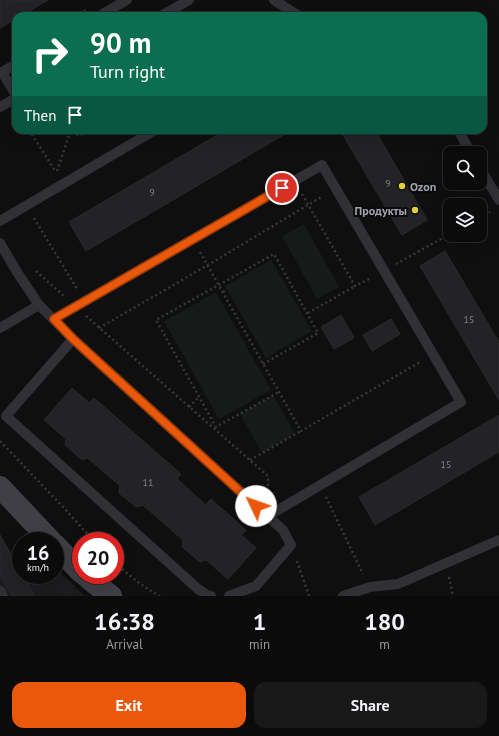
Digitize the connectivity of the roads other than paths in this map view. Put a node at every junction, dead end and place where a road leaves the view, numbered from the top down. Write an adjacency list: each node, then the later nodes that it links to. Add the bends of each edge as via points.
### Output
1 (127, 0): 4 (lane)
2 (189, 0): 5 (lane)
3 (274, 0): 6 (lane)
4 (106, 12)
5 (168, 12)
6 (293, 12)
7 (12, 66): 8 (lane, via 2,72)
8 (12, 88)
9 (12, 100): 10 (lane)
10 (0, 107)
11 (148, 134): 16 (lane)
12 (460, 134): 13 (lane)
13 (467, 146)
14 (487, 180): 15 (lane)
15 (499, 200)
16 (0, 221)
17 (0, 243): 19 (lane)
18 (0, 260): 19 (lane)
19 (17, 272): 20 (lane)
20 (39, 305): 21 (lane); 22 (lane)
21 (54, 319): 23 (lane); 25 (lane, via 322,165 461,402)
22 (0, 328)
23 (73, 339): 25 (lane); 34 (lane, via 6,416 198,589)
24 (0, 487): 26 (street)
25 (268, 516): 35 (lane, via 283,530 291,545 256,586)
26 (42, 532)
27 (499, 540): 36 (lane, via 398,584 370,587)
28 (64, 554): 29 (street)
29 (72, 563)
30 (95, 584): 33 (street)
31 (0, 591): 32 (lane)
32 (3, 596)
33 (111, 596)
34 (211, 596)
35 (229, 596)
36 (343, 596)

